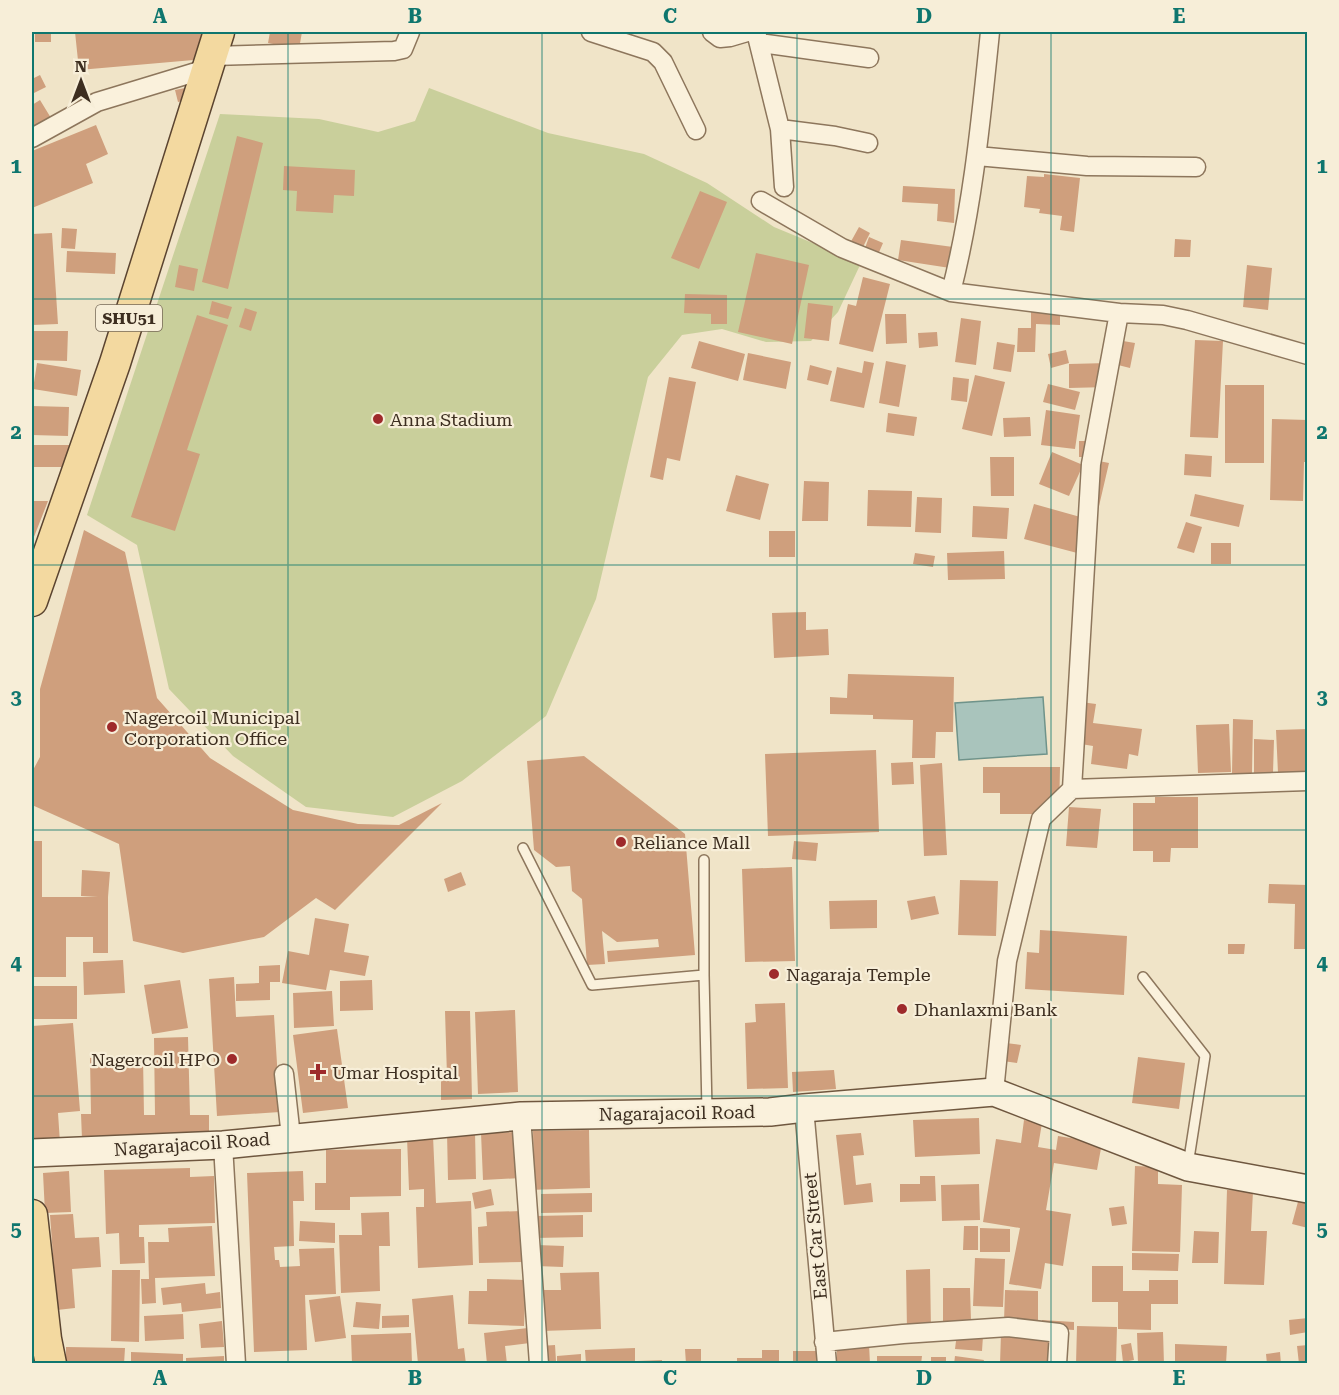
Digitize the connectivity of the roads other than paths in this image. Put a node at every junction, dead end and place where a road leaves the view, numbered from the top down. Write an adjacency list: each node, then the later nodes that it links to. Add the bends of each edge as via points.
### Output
1 (411, 32): 6 (street, via 399,50)
2 (591, 32): 9 (street, via 658,56)
3 (712, 32): 5 (street, via 720,38)
4 (990, 32): 12 (street)
5 (755, 35): 7 (street); 8 (street)
6 (214, 52): 10 (street, via 97,102); 19 (main road, SHU51, via 115,363)
7 (869, 58)
8 (780, 129): 11 (street); 14 (street)
9 (696, 130)
10 (32, 138)
11 (868, 143)
12 (977, 156): 13 (street, via 1087,166); 16 (street)
13 (1196, 167)
14 (784, 188)
15 (761, 201): 16 (street, via 842,248)
16 (951, 292): 17 (street)
17 (1119, 313): 18 (street, via 1187,320); 21 (street, via 1091,464)
18 (1308, 355)
19 (32, 601)
20 (1308, 781): 21 (street)
21 (1072, 789): 27 (street, via 1041,819 1007,961)
22 (523, 848): 24 (lane, via 592,985)
23 (704, 860): 24 (lane)
24 (704, 975): 29 (lane)
25 (1143, 977): 34 (lane, via 1205,1056)
26 (284, 1074): 31 (street)
27 (994, 1092): 28 (street, Nagarajacoil Road); 34 (street, Nagarajacoil Road)
28 (804, 1108): 29 (street, Nagarajacoil Road); 37 (street, East Car Street)
29 (707, 1113): 30 (street, Nagarajacoil Road)
30 (521, 1116): 31 (street, Nagarajacoil Road); 40 (street)
31 (291, 1137): 32 (street, Nagarajacoil Road)
32 (223, 1145): 33 (street, Nagarajacoil Road); 39 (street)
33 (32, 1154)
34 (1188, 1167): 35 (street, Nagarajacoil Road)
35 (1308, 1190)
36 (32, 1215): 38 (main road)
37 (824, 1342): 41 (street, East Car Street); 42 (street, via 1008,1327 1059,1333)
38 (43, 1348)
39 (236, 1364)
40 (539, 1364)
41 (827, 1364)
42 (1058, 1364)

